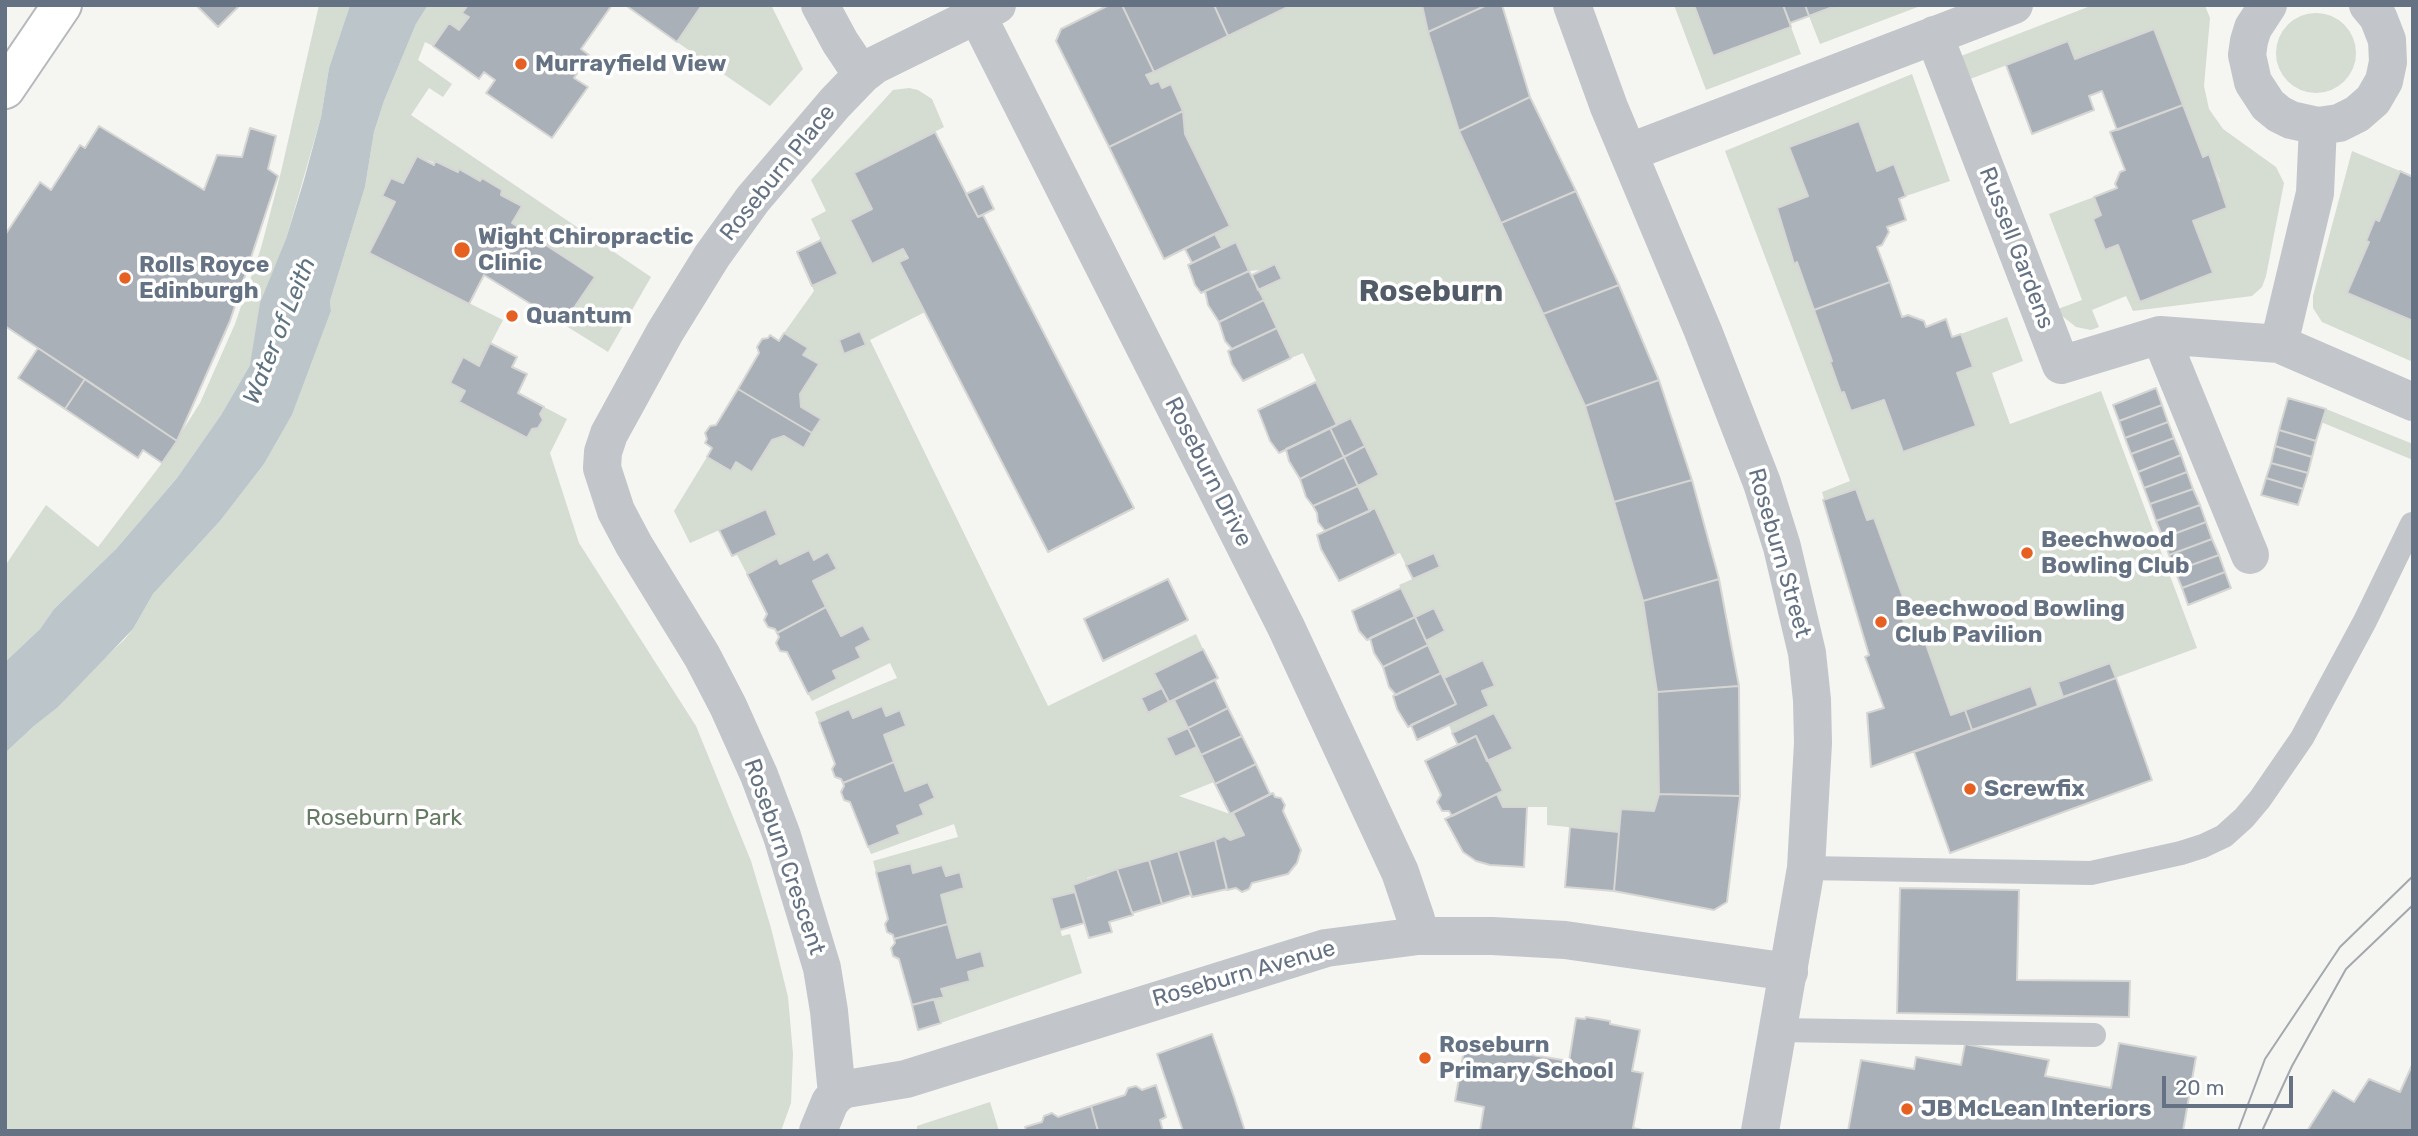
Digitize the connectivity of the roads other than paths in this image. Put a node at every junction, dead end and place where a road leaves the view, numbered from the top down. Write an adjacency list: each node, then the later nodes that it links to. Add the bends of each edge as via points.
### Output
1 (62, 5): 10 (main road)
2 (820, 5): 9 (street)
3 (1572, 5): 12 (street, Roseburn Street)
4 (2014, 5): 8 (street)
5 (2268, 5): 11 (street, via 2249,41 2253,82 2279,114)
6 (2368, 5): 11 (street, via 2387,40 2384,81 2373,100 2357,114)
7 (987, 10): 9 (street, Roseburn Place, via 891,55); 20 (street, Roseburn Drive, via 1286,626 1400,872)
8 (1934, 35): 12 (street); 13 (street, Russell Gardens, via 2061,365)
9 (862, 75): 16 (street, Roseburn Place, via 753,199 695,281 609,434 602,468)
10 (5, 89)
11 (2318, 126): 14 (street, via 2315,193)
12 (1630, 152): 19 (street, Roseburn Street, via 1757,470 1782,547 1807,653 1812,700)
13 (2160, 335): 14 (street, Russell Gardens); 18 (street)
14 (2279, 344): 15 (street, Russell Gardens)
15 (2413, 402)
16 (607, 486): 24 (street, Roseburn Crescent, via 634,545 715,680 759,775 822,968)
17 (2412, 524): 19 (lane, via 2309,726 2274,782 2224,836 2181,853 2091,873)
18 (2250, 555)
19 (1806, 868): 21 (street, Roseburn Street)
20 (1418, 936): 21 (street, Roseburn Avenue, via 1564,940); 24 (street, Roseburn Avenue, via 1300,955 906,1079)
21 (1789, 972): 22 (street, Roseburn Street)
22 (1778, 1030): 23 (lane); 26 (street, Roseburn Street)
23 (2094, 1035)
24 (837, 1094): 25 (street)
25 (818, 1131)
26 (1760, 1131)

